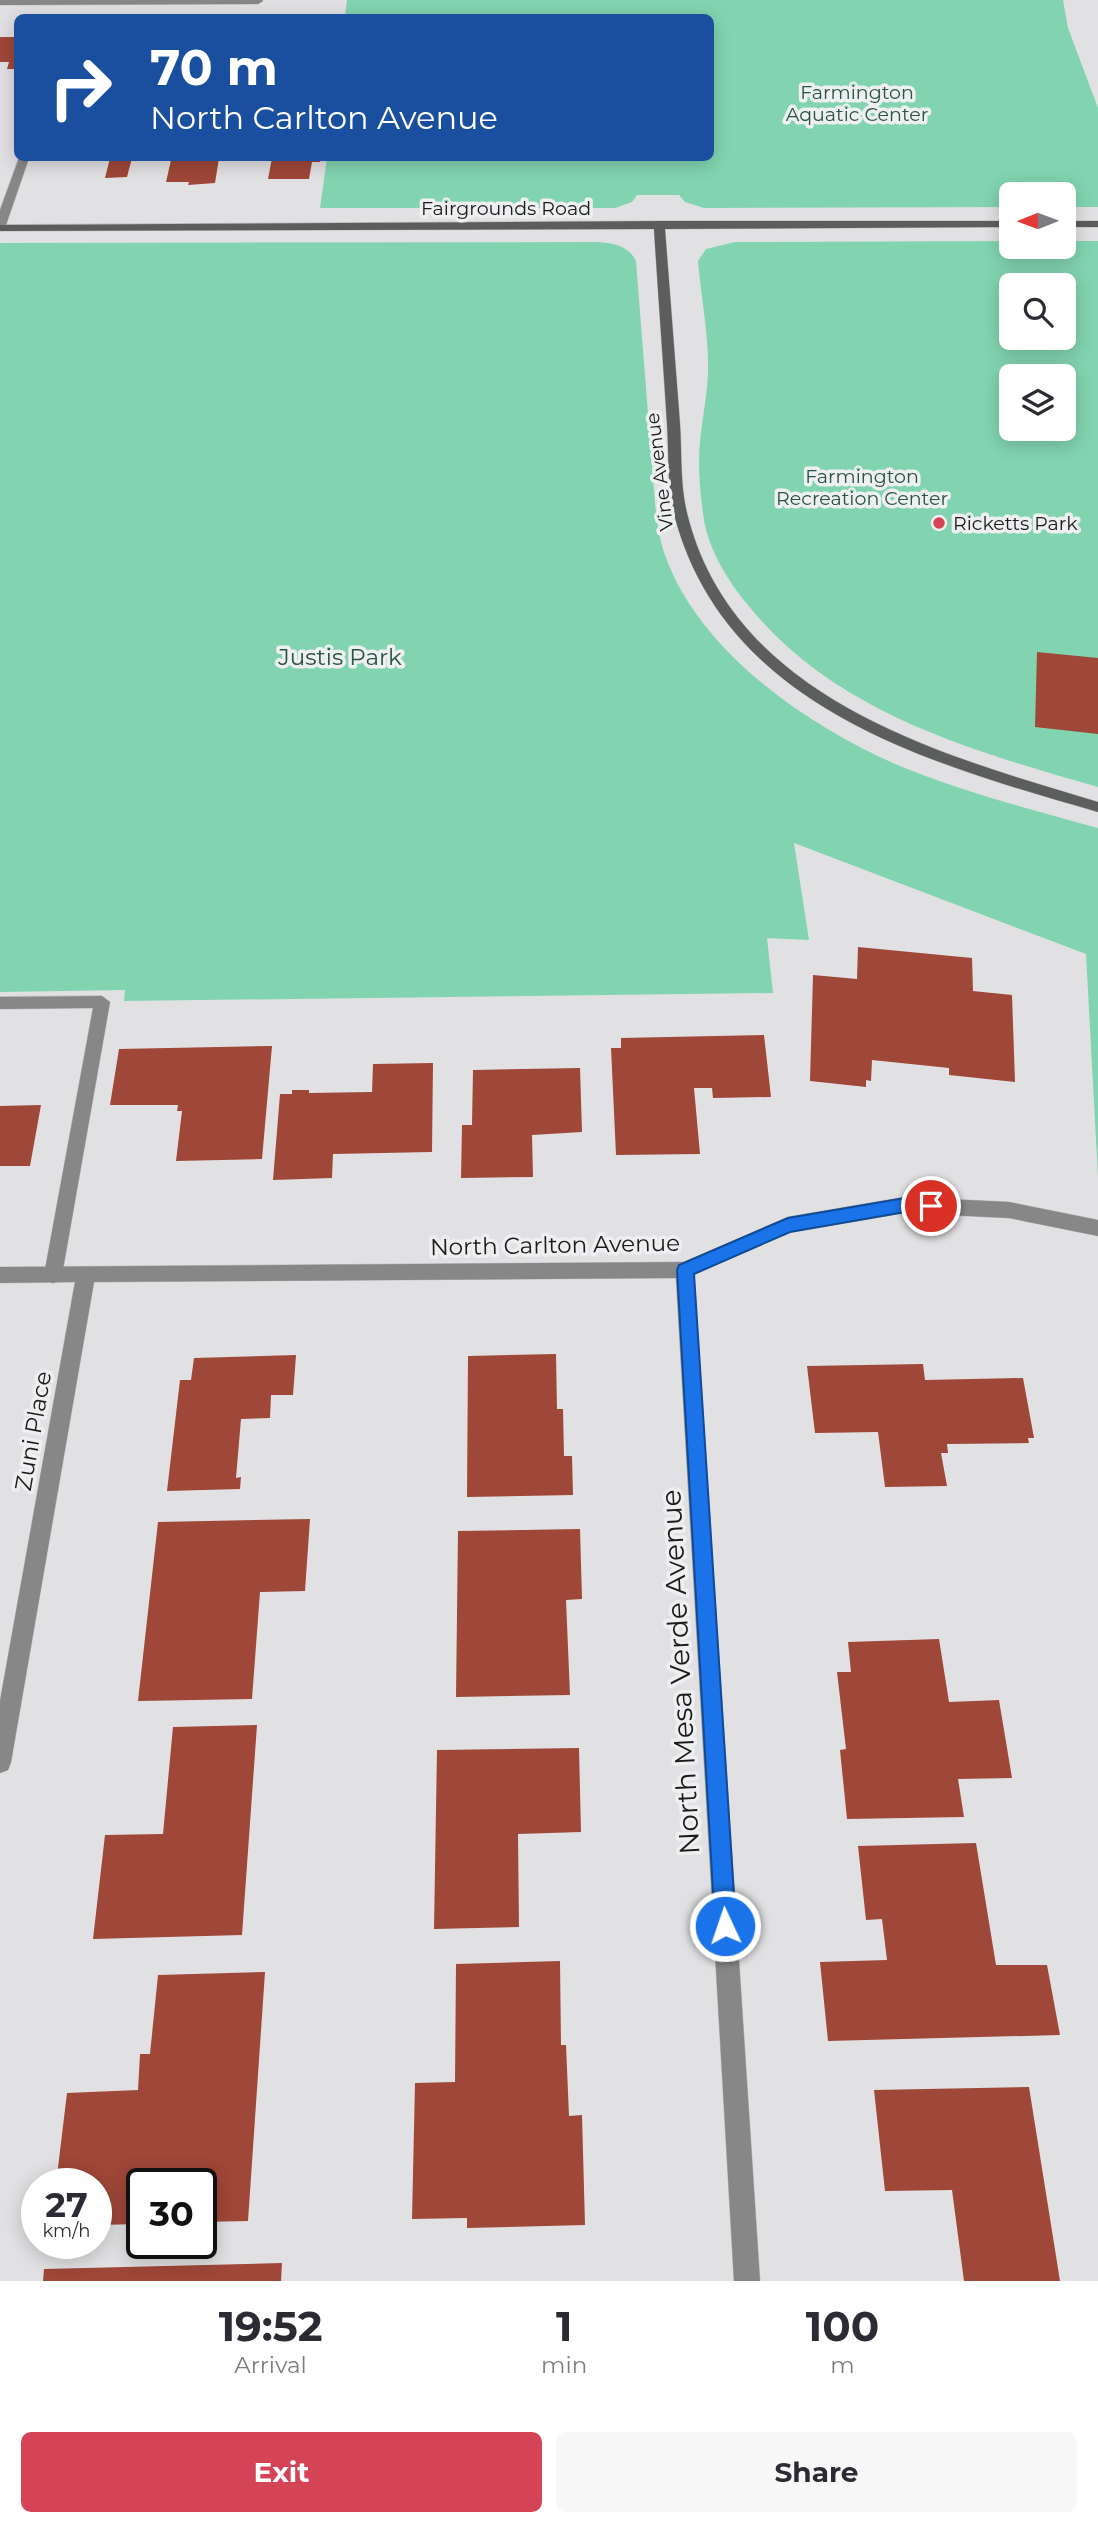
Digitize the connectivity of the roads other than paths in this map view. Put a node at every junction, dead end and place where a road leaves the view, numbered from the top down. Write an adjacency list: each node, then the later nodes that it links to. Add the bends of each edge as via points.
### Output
1 (258, 1): 2 (street)
2 (0, 2)
3 (23, 161): 8 (street)
4 (659, 224): 5 (street, Fairgrounds Road); 8 (street, Fairgrounds Road); 9 (street, Vine Avenue, via 680,512 692,556 718,603 784,673 863,723 934,756)
5 (999, 224)
6 (1076, 224): 7 (street)
7 (1098, 224)
8 (0, 227)
9 (1098, 807)
10 (0, 1003): 15 (street, via 102,1002)
11 (1098, 1228): 12 (street, North Carlton Avenue, via 1009,1210 905,1205 788,1225)
12 (685, 1270): 13 (street, North Carlton Avenue); 17 (street, North Mesa Verde Avenue)
13 (86, 1274): 15 (street, North Carlton Avenue); 16 (street, Zuni Place)
14 (0, 1275): 15 (street, North Carlton Avenue)
15 (53, 1275)
16 (0, 1762)
17 (747, 2281)

